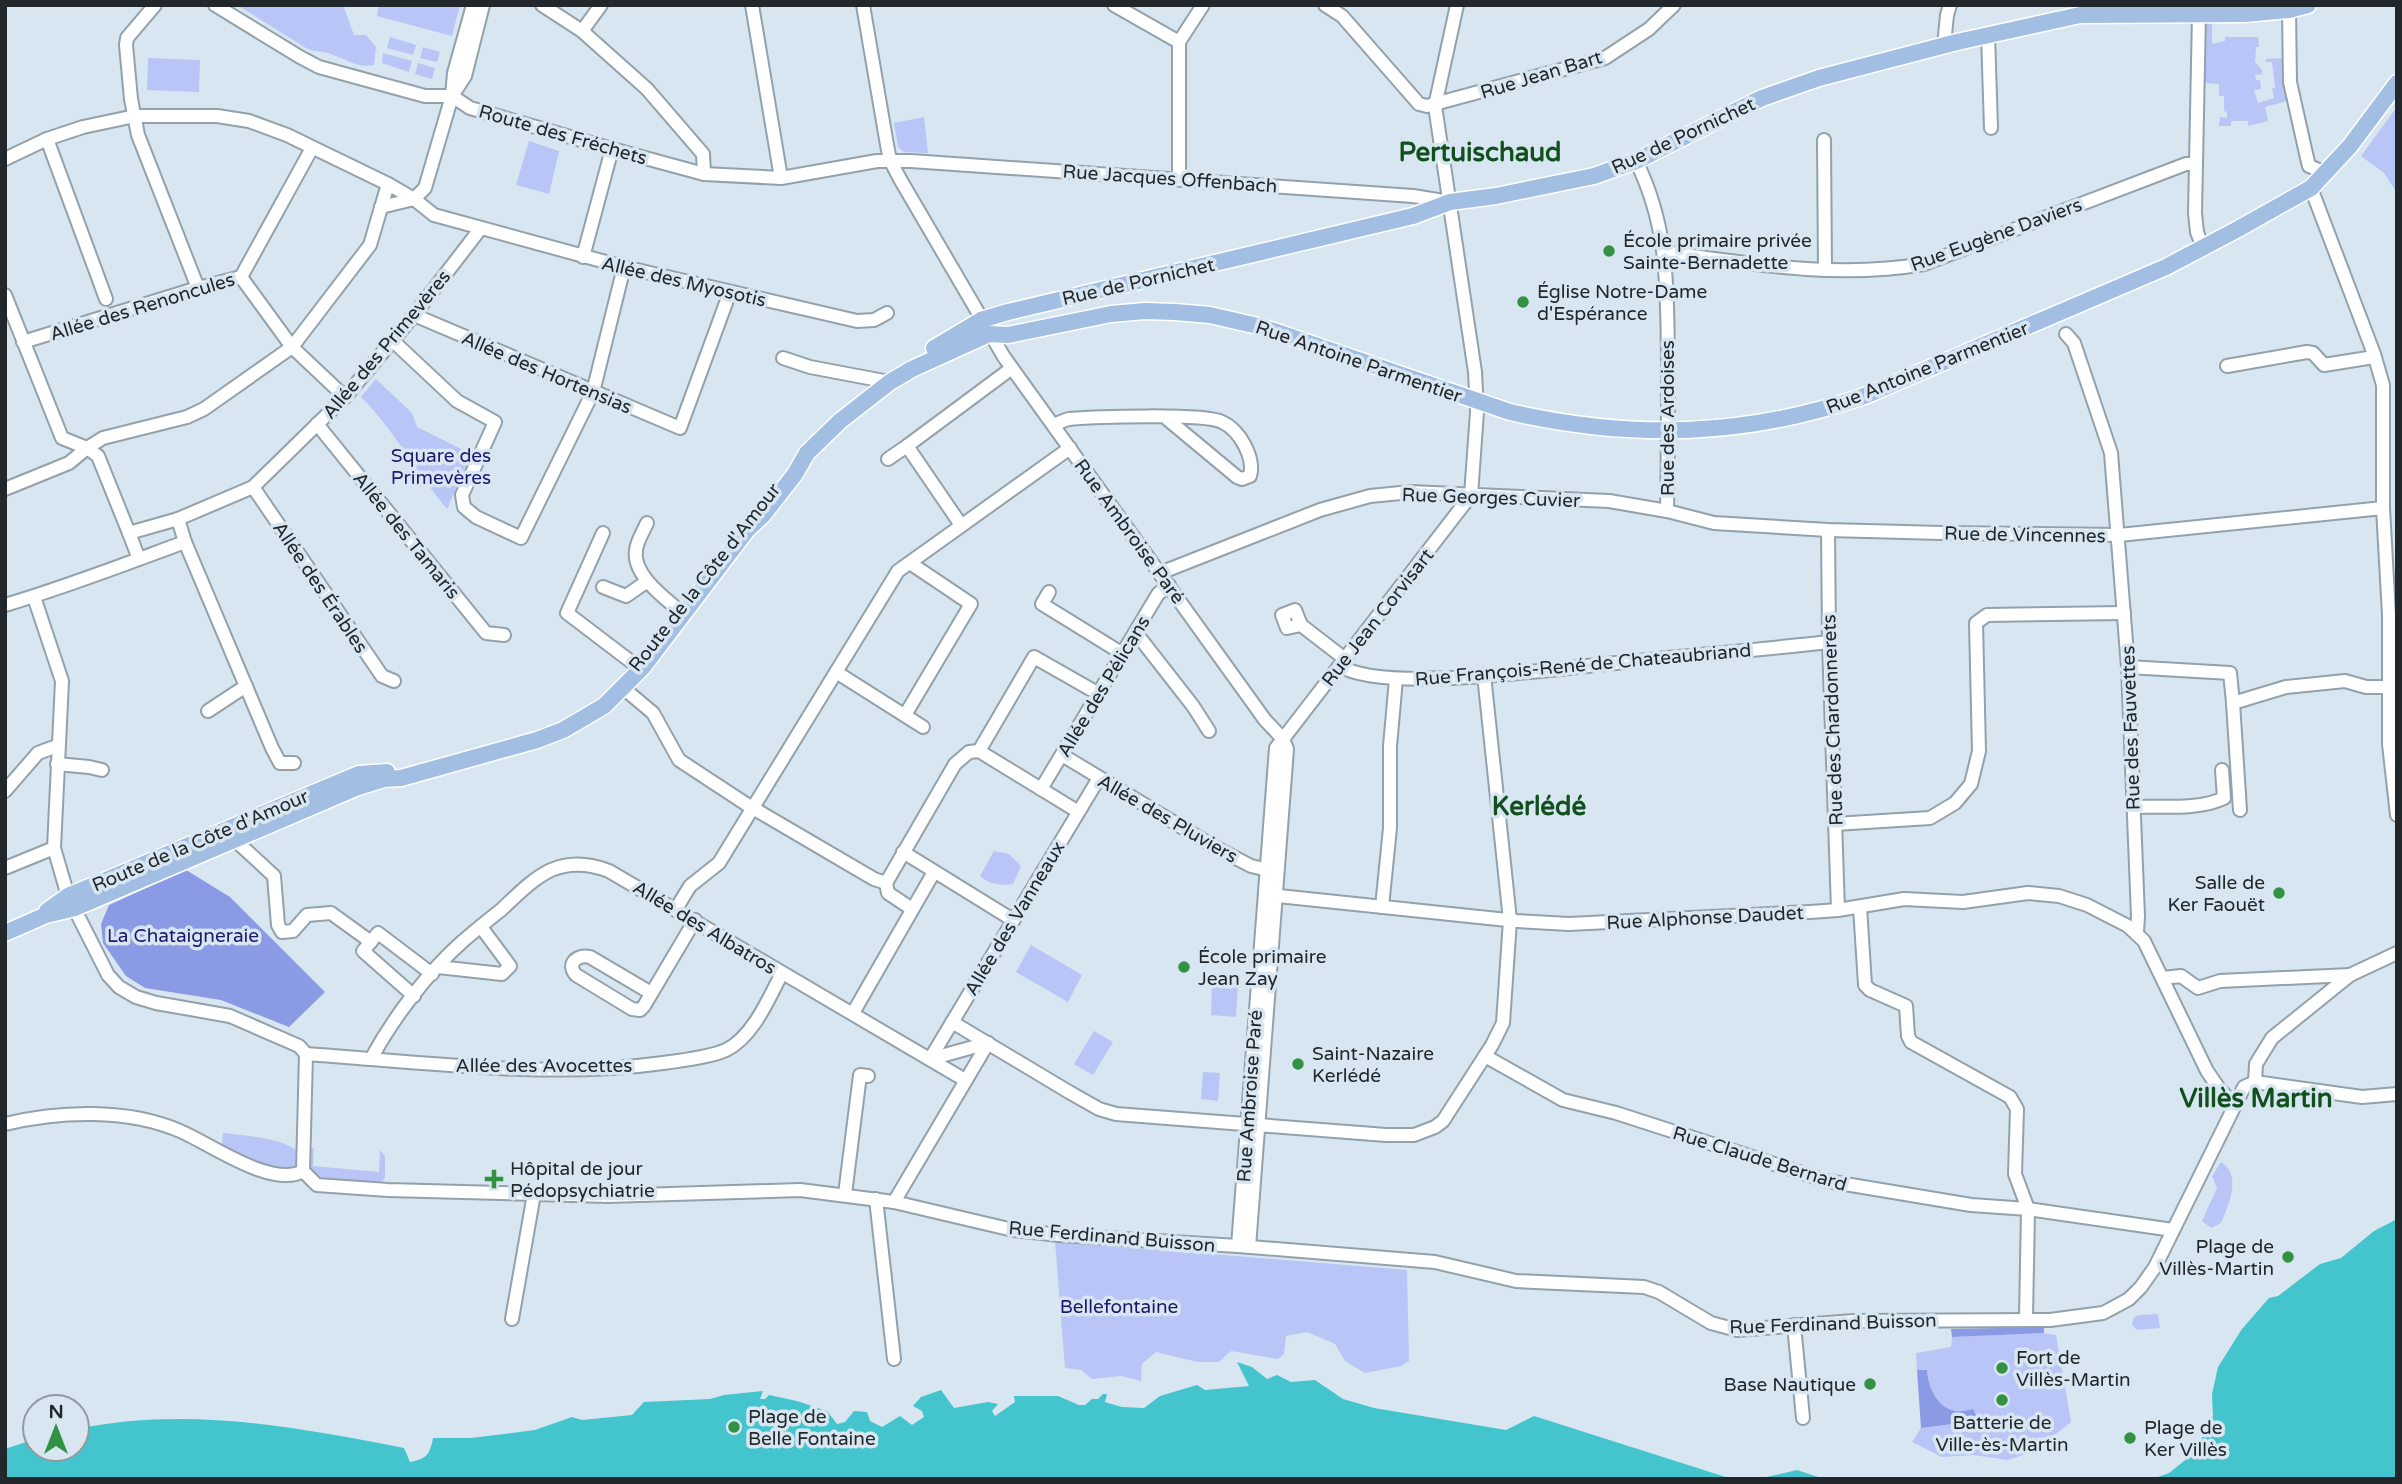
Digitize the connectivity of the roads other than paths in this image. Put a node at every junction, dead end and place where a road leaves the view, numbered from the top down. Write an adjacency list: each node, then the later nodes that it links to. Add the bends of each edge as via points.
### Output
1 (155, 5): 26 (street, via 127,38)
2 (215, 5): 24 (street, Route des Fréchets, via 319,67 425,96)
3 (473, 5): 24 (street)
4 (484, 5): 24 (street, via 465,76)
5 (542, 5): 19 (street)
6 (601, 5): 19 (street)
7 (752, 5): 38 (street)
8 (863, 5): 33 (street, Rue Ambroise Paré)
9 (1114, 5): 21 (street)
10 (1203, 5): 21 (street)
11 (1325, 5): 17 (street)
12 (1457, 5): 25 (street)
13 (1674, 5): 25 (street, Rue Jean Bart, via 1649,29 1605,58)
14 (1950, 5): 22 (street)
15 (2308, 5): 16 (main road, Rue de Pornichet)
16 (2289, 10): 18 (main road, Rue de Pornichet); 36 (street, via 2290,82 2304,148 2309,166)
17 (1341, 11): 25 (street, via 1419,104)
18 (2199, 14): 20 (main road, Rue de Pornichet, via 2080,15); 35 (street)
19 (582, 32): 37 (street, via 647,89 703,154)
20 (1989, 35): 22 (main road, Rue de Pornichet); 27 (street)
21 (1179, 42): 39 (street)
22 (1944, 45): 34 (main road, Rue de Pornichet, via 1762,98)
23 (2397, 83): 36 (main road, Rue Antoine Parmentier)
24 (452, 96): 31 (street, Route des Fréchets, via 470,107); 42 (street, via 425,188)
25 (1435, 106): 43 (street)
26 (135, 116): 28 (street, Allée des Myosotis); 30 (street, Allée des Myosotis, via 217,116 250,121); 52 (street, via 138,135)
27 (1991, 128)
28 (47, 139): 32 (street, Allée des Myosotis); 55 (street)
29 (1824, 141): 50 (street)
30 (312, 148): 40 (street, Allée des Myosotis); 51 (street, Allée des Renoncules)
31 (611, 149): 37 (street, Route des Fréchets); 48 (street)
32 (5, 159)
33 (890, 160): 38 (street, Route des Fréchets); 39 (street, Rue Jacques Offenbach); 58 (street, Rue Ambroise Paré)
34 (1636, 161): 43 (main road, Rue de Pornichet, via 1563,183); 47 (street, Rue des Ardoises)
35 (2196, 163): 46 (street, via 2195,213); 50 (street, Rue Eugène Daviers, via 1924,264 1887,270)
36 (2326, 173): 41 (main road, Rue Antoine Parmentier)
37 (704, 174): 38 (street, Route des Fréchets)
38 (781, 178)
39 (1179, 179): 43 (street, Rue Jacques Offenbach)
40 (388, 184): 42 (street, Allée des Myosotis); 44 (street)
41 (2311, 188): 46 (main road, Rue Antoine Parmentier); 64 (street)
42 (414, 199): 44 (street); 45 (street, Allée des Myosotis, via 434,215)
43 (1450, 202): 58 (main road, Rue de Pornichet, via 1413,216); 71 (street)
44 (381, 207): 62 (street, via 370,245)
45 (481, 228): 48 (street, Allée des Myosotis); 57 (street, Allée des Primevères)
46 (2203, 248): 75 (main road, Rue Antoine Parmentier, via 1846,402 1751,425)
47 (1665, 252): 50 (street, Rue Eugène Daviers); 75 (street, Rue des Ardoises)
48 (583, 257): 49 (street, Allée des Myosotis)
49 (624, 267): 53 (street, Allée des Myosotis); 69 (street)
50 (1825, 270)
51 (241, 277): 52 (street, Allée des Renoncules); 62 (street)
52 (198, 288): 61 (street, Allée des Renoncules)
53 (730, 292): 56 (street, Allée des Myosotis, via 857,321); 69 (street, Allée des Hortensias, via 680,428)
54 (5, 295): 61 (street)
55 (106, 299)
56 (887, 313)
57 (414, 315): 60 (street, Allée des Primevères); 69 (street, Allée des Hortensias)
58 (985, 327): 63 (main road, Rue Antoine Parmentier); 67 (street, Rue Ambroise Paré); 68 (main road, Route de la Côte d'Amour, via 920,356); 71 (main road, Rue Antoine Parmentier, via 1007,335 1144,311 1210,315 1282,332)
59 (2066, 334): 91 (street, Rue des Fauvettes, via 2074,342 2111,453)
60 (393, 341): 69 (street, via 457,401 495,422 462,495 464,507 521,538); 70 (street, Allée des Primevères)
61 (23, 342): 77 (street, via 62,439)
62 (292, 347): 70 (street); 77 (street, via 204,409 103,438)
63 (939, 356): 118 (main road, Route de la Côte d'Amour, via 863,402 807,453 676,626)
64 (2374, 357): 66 (street, via 2324,365 2307,352); 83 (street, via 2383,385)
65 (783, 358): 68 (street)
66 (2227, 366)
67 (1012, 368): 74 (street, Rue Ambroise Paré); 76 (street)
68 (884, 381): 102 (main road, Route de la Côte d'Amour, via 806,448)
69 (593, 392)
70 (345, 397): 73 (street, Allée des Primevères)
71 (1477, 401): 75 (main road, Rue Antoine Parmentier, via 1576,425); 82 (street)
72 (1166, 418): 72 (street, via 1237,477 1250,476 1250,457 1232,428 1212,418); 74 (street, via 1070,419)
73 (317, 424): 80 (street, Allée des Primevères); 107 (street, Allée des Tamaris, via 486,633)
74 (1054, 425): 78 (street, Rue Ambroise Paré)
75 (1668, 432): 84 (street, Rue des Ardoises)
76 (907, 446): 79 (street); 87 (street)
77 (87, 448): 81 (street, via 69,463); 89 (street, via 98,456)
78 (1070, 448): 87 (street); 95 (street, Rue Ambroise Paré)
79 (888, 459)
80 (253, 487): 85 (street, Allée des Primevères); 116 (street, Allée des Érables, via 382,676)
81 (5, 489)
82 (1471, 495): 84 (street, Rue Georges Cuvier, via 1609,501); 95 (street, Rue Georges Cuvier, via 1411,492 1370,496 1295,519); 110 (street, Rue Jean Corvisart)
83 (2383, 508): 91 (street, Rue de Vincennes); 104 (street)
84 (1667, 511): 88 (street, Rue de Vincennes, via 1714,523)
85 (178, 519): 89 (street, Allée des Primevères); 92 (street)
86 (647, 523): 96 (street, via 635,551)
87 (961, 525): 94 (street)
88 (1828, 530): 91 (street, Rue de Vincennes); 108 (street, Rue des Chardonnerets)
89 (129, 533): 93 (street)
90 (603, 533): 111 (street, via 567,614)
91 (2119, 535): 103 (street, Rue des Fauvettes)
92 (185, 542): 93 (street); 117 (street)
93 (139, 559): 100 (street)
94 (910, 563): 113 (street, via 898,571); 123 (street, via 971,604)
95 (1160, 573): 97 (street, Rue Ambroise Paré)
96 (646, 582): 98 (street, via 626,596); 102 (street)
97 (1169, 585): 106 (street, Allée des Pélicans, via 1158,594); 126 (street, Rue Ambroise Paré)
98 (603, 587)
99 (1048, 592): 109 (street, via 1042,604)
100 (34, 597): 101 (street); 127 (street, via 61,681)
101 (5, 605)
102 (681, 612): 111 (main road, Route de la Côte d'Amour)
103 (2124, 613): 112 (street, Rue des Fauvettes); 142 (street, via 1987,615 1976,623 1979,751 1971,784 1955,803 1930,818)
104 (2393, 615): 119 (street)
105 (1301, 625): 110 (street)
106 (1136, 632): 109 (street, Allée des Pélicans); 125 (street)
107 (504, 635)
108 (1829, 642): 114 (street, Rue François-René de Chateaubriand); 142 (street, Rue des Chardonnerets)
109 (1123, 654): 120 (street, Allée des Pélicans)
110 (1343, 662): 115 (street, Rue François-René de Chateaubriand, via 1354,673); 126 (street, Rue Jean Corvisart)
111 (638, 667): 151 (main road, Route de la Côte d'Amour, via 595,704 556,725 392,772 359,774)
112 (2128, 667): 121 (street, via 2230,673); 137 (street, Rue des Fauvettes)
113 (836, 672): 123 (street); 138 (street)
114 (1484, 675): 115 (street, Rue François-René de Chateaubriand); 159 (street)
115 (1396, 679): 152 (street)
116 (394, 681)
117 (246, 686): 122 (street); 130 (street, via 280,763)
118 (622, 687): 138 (street, via 653,713 679,760); 143 (main road, Route de la Côte d'Amour, via 604,706 563,730 401,778 376,781)
119 (2390, 687): 121 (street, via 2345,681 2286,687); 141 (street, via 2389,744)
120 (1099, 694): 128 (street, via 1034,657); 129 (street, Allée des Pélicans)
121 (2233, 703): 139 (street)
122 (208, 711)
123 (905, 715): 124 (street)
124 (923, 726)
125 (1209, 732)
126 (1283, 739): 147 (street, Rue Ambroise Paré, via 1276,748)
127 (57, 746): 131 (street); 136 (street, via 38,753)
128 (979, 751): 135 (street); 145 (street, via 969,752 954,764)
129 (1062, 755): 134 (street, Allée des Pluviers); 135 (street, Allée des Pélicans)
130 (294, 763)
131 (57, 764): 132 (street); 144 (street)
132 (102, 770)
133 (2222, 770): 137 (street, via 2224,798 2218,801)
134 (1099, 778): 140 (street, Allée des Vanneaux); 147 (street, Allée des Pluviers, via 1213,846 1251,866)
135 (1041, 789): 140 (street)
136 (5, 791)
137 (2133, 807): 162 (street, Rue des Fauvettes)
138 (754, 808): 149 (street); 154 (street, via 719,863 690,886)
139 (2240, 810)
140 (1077, 811): 158 (street, Allée des Vanneaux)
141 (2397, 815)
142 (1835, 824): 156 (street, Rue des Chardonnerets)
143 (235, 840): 151 (main road, Route de la Côte d'Amour); 163 (street, via 274,876 282,932 293,931 307,915 331,913)
144 (54, 848): 146 (street); 151 (street)
145 (903, 852): 148 (street); 149 (street)
146 (5, 868)
147 (1272, 871): 150 (street, Rue Ambroise Paré)
148 (934, 872): 155 (street); 158 (street)
149 (886, 883): 155 (street, via 888,893)
150 (1270, 895): 152 (street, Rue Alphonse Daudet); 184 (street, Rue Ambroise Paré)
151 (72, 902): 161 (main road, Route de la Côte d'Amour); 174 (street, via 101,962 119,987 136,998 230,1016 287,1039)
152 (1382, 907): 159 (street, Rue Alphonse Daudet)
153 (1860, 907): 156 (street, Rue Alphonse Daudet); 162 (street, Rue Alphonse Daudet, via 1904,898 1963,902 2028,892 2087,905); 190 (street, via 1865,985 1906,1006 1911,1042 2010,1097 2017,1109 2015,1174)
154 (676, 909): 157 (street, Allée des Albatros); 160 (street, Allée des Albatros, via 609,871 565,866 533,881)
155 (912, 909): 171 (street)
156 (1838, 910): 159 (street, Rue Alphonse Daudet, via 1569,924)
157 (695, 920): 166 (street, Allée des Albatros); 169 (street)
158 (1013, 920): 172 (street, Allée des Vanneaux)
159 (1510, 920): 175 (street, via 1503,1023)
160 (481, 927): 165 (street, Allée des Albatros); 165 (street, via 510,967 502,974)
161 (5, 930)
162 (2137, 932): 168 (street)
163 (371, 942): 165 (street, via 378,933); 170 (street, via 363,951)
164 (2397, 953): 167 (street)
165 (435, 971): 170 (street, Allée des Albatros)
166 (782, 973): 171 (street, Allée des Albatros); 176 (street, Allée des Avocettes, via 748,1032 726,1050 678,1061 572,1069)
167 (2350, 975): 168 (street, via 2220,981 2198,988 2181,976); 180 (street, via 2272,1038 2256,1064)
168 (2163, 978): 182 (street, via 2207,1071)
169 (651, 993): 169 (street, via 640,1010 632,1009 576,975 572,964 582,955 590,957)
170 (414, 996): 176 (street, Allée des Albatros, via 387,1029)
171 (853, 1013): 177 (street, Allée des Albatros)
172 (952, 1022): 173 (street); 177 (street, Allée des Vanneaux)
173 (988, 1043): 177 (street); 179 (street); 184 (street, via 1116,1114)
174 (306, 1054): 176 (street, Allée des Avocettes); 185 (street)
175 (1485, 1056): 184 (street, via 1443,1121 1414,1135); 190 (street, Rue Claude Bernard, via 1563,1100 1827,1181 1971,1205)
176 (371, 1059)
177 (930, 1059): 179 (street, Allée des Albatros)
178 (868, 1076): 187 (street, via 860,1075)
179 (965, 1080): 189 (street)
180 (2255, 1082): 181 (street, via 2362,1097); 182 (street, Rue Ferdinand Buisson, via 2244,1087)
181 (2397, 1094)
182 (2235, 1105): 191 (street, Rue Ferdinand Buisson)
183 (5, 1124): 185 (street, via 40,1116 115,1115 179,1130 257,1168 286,1176)
184 (1252, 1124): 192 (street, Rue Ambroise Paré)
185 (303, 1171): 186 (street, Rue Ferdinand Buisson, via 317,1185 325,1186)
186 (534, 1194): 187 (street, Rue Ferdinand Buisson, via 800,1190); 193 (street)
187 (845, 1194): 188 (street, Rue Ferdinand Buisson)
188 (876, 1199): 189 (street, Rue Ferdinand Buisson); 196 (street)
189 (894, 1202): 192 (street, Rue Ferdinand Buisson, via 1013,1230)
190 (2028, 1209): 191 (street, Rue Claude Bernard); 194 (street)
191 (2173, 1230): 194 (street, Rue Ferdinand Buisson, via 2155,1267 2129,1299 2102,1313)
192 (1243, 1246): 195 (street, Rue Ferdinand Buisson, via 1435,1262 1517,1281 1644,1287 1723,1328)
193 (512, 1319)
194 (2026, 1320): 195 (street, Rue Ferdinand Buisson)
195 (1794, 1325): 197 (street)
196 (894, 1359)
197 (1803, 1418)

